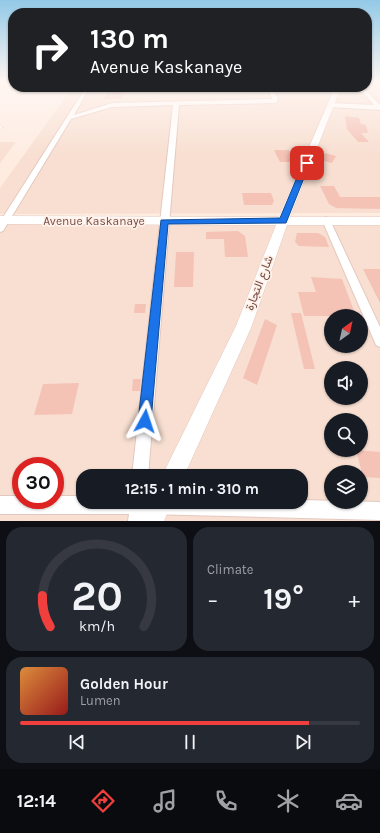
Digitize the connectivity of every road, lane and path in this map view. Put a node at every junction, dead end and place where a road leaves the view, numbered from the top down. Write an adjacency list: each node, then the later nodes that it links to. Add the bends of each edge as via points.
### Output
1 (76, 106): 5 (street)
2 (108, 106): 5 (street)
3 (176, 106): 9 (street)
4 (330, 106): 8 (street, شارع التجارة)
5 (69, 118): 10 (street)
6 (326, 220): 7 (street, Avenue Kaskanaye); 8 (street, Avenue Kaskanaye); 11 (street)
7 (380, 220)
8 (283, 221): 9 (street, Avenue Kaskanaye); 13 (street, شارع التجارة, via 243,328)
9 (164, 222): 10 (street, Avenue Kaskanaye); 12 (street)
10 (2, 223)
11 (380, 341)
12 (141, 469)
13 (176, 469)
14 (0, 505): 15 (street)
15 (148, 510): 16 (street)
16 (380, 511)

